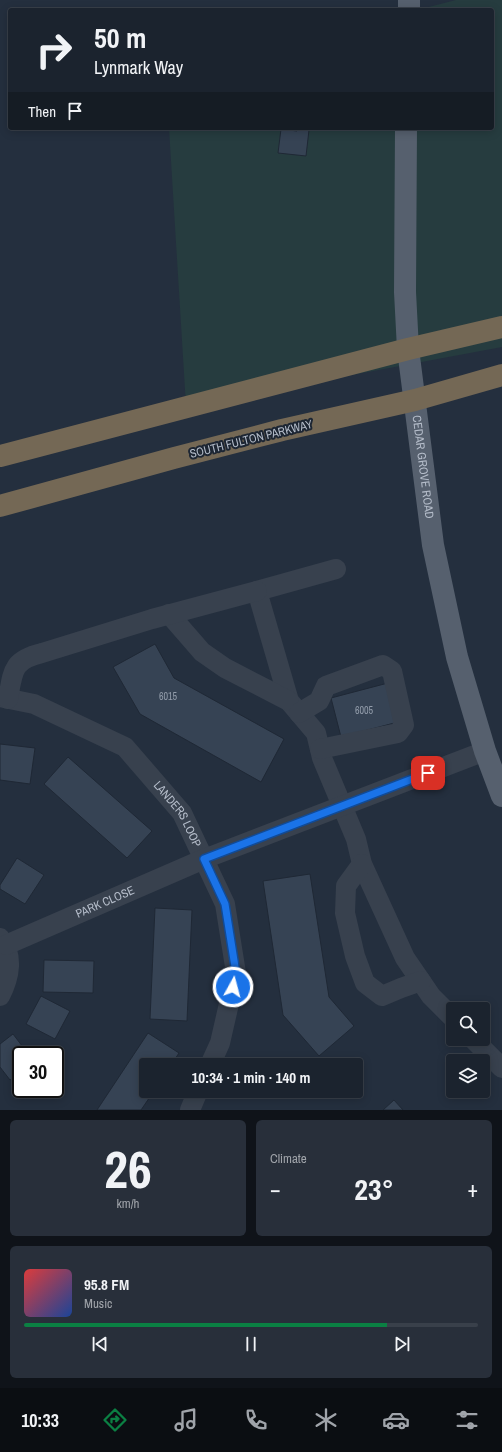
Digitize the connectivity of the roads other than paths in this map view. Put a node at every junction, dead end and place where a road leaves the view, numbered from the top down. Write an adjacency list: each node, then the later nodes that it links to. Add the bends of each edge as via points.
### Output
1 (406, 130): 3 (main road, CEDAR GROVE ROAD, via 405,292)
2 (502, 327): 3 (highway)
3 (408, 349): 5 (main road, CEDAR GROVE ROAD); 6 (highway)
4 (502, 375): 5 (highway, SOUTH FULTON PARKWAY)
5 (415, 400): 7 (highway, SOUTH FULTON PARKWAY, via 259,436); 14 (main road, CEDAR GROVE ROAD, via 433,545 456,657)
6 (0, 456)
7 (0, 506)
8 (336, 569): 9 (street)
9 (257, 591): 10 (street); 12 (street)
10 (169, 614): 11 (street, via 29,656 19,663); 12 (street, via 202,652)
11 (4, 698): 17 (street, LANDERS LOOP, via 34,704 126,747 182,812)
12 (294, 707): 13 (street, via 316,733); 13 (street, via 319,701 326,686 383,665 392,671 404,725 398,733)
13 (320, 749): 16 (street)
14 (485, 751): 15 (main road, CEDAR GROVE ROAD); 16 (street, PARK CLOSE)
15 (502, 796)
16 (342, 806): 17 (street, PARK CLOSE); 18 (street, via 356,838)
17 (204, 859): 19 (street, PARK CLOSE); 24 (street, LANDERS LOOP, via 225,904 236,973 220,1042)
18 (362, 864): 20 (street, via 405,958); 20 (street, via 346,886 345,914 355,956 365,983 382,996)
19 (3, 942): 21 (street, PARK CLOSE, via 9,959 9,970)
20 (421, 981): 22 (street)
21 (0, 996)
22 (446, 1011)
23 (480, 1046): 25 (street)
24 (213, 1058)
25 (502, 1068)
26 (195, 1098): 27 (street)
27 (190, 1110)

